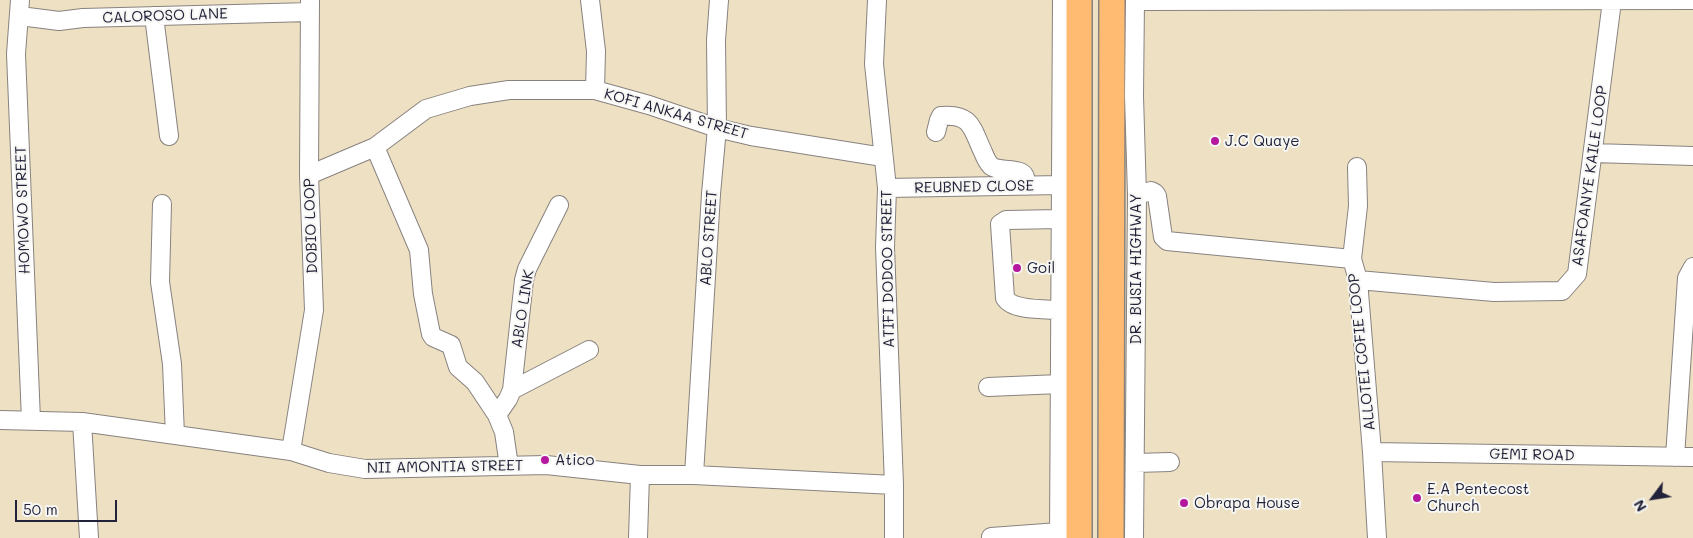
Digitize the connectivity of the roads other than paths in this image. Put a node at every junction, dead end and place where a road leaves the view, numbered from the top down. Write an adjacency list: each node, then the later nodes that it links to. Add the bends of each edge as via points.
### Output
1 (590, 0): 13 (street, via 596,51)
2 (719, 0): 14 (street, ABLO STREET)
3 (877, 0): 19 (street, ATIFI DODOO STREET, via 874,64)
4 (1062, 0): 24 (street)
5 (1079, 0): 53 (highway)
6 (1127, 0): 8 (street); 26 (street, DR. BUSIA HIGHWAY, via 1134,96); 58 (highway, DR. BUSIA HIGHWAY)
7 (1693, 0): 8 (street)
8 (1612, 1): 18 (street, ASAFOANYE KAILE LOOP)
9 (310, 6): 11 (street, CALOROSO LANE); 22 (street, DOBIO LOOP)
10 (20, 8): 11 (street, CALOROSO LANE, via 59,21); 12 (street, HOMOWO STREET)
11 (154, 16): 16 (street)
12 (8, 54): 40 (street, HOMOWO STREET)
13 (595, 90): 14 (street, KOFI ANKAA STREET); 17 (street, KOFI ANKAA STREET, via 509,90 470,96 426,109)
14 (717, 128): 19 (street, KOFI ANKAA STREET); 51 (street, ABLO STREET)
15 (936, 132): 23 (street, via 941,116 954,115 964,119 989,164 995,169 1021,172)
16 (169, 136)
17 (375, 147): 22 (street, KOFI ANKAA STREET); 38 (street, via 419,250 430,334 451,345 458,367 475,382)
18 (1593, 153): 20 (street); 32 (street, ASAFOANYE KAILE LOOP, via 1576,274 1562,292 1494,292)
19 (883, 156): 25 (street, ATIFI DODOO STREET)
20 (1693, 156)
21 (1357, 167): 30 (street, ALLOTEI COFIE LOOP, via 1358,206)
22 (309, 175): 43 (street, DOBIO LOOP, via 314,310)
23 (1026, 186): 24 (street, REUBNED CLOSE); 25 (street, REUBNED CLOSE)
24 (1061, 186): 29 (street)
25 (887, 188): 52 (street, ATIFI DODOO STREET, via 885,247)
26 (1136, 195): 30 (street, via 1155,193 1167,241); 48 (street, DR. BUSIA HIGHWAY)
27 (162, 204): 42 (street, via 160,282 172,364)
28 (559, 205): 37 (street, ABLO LINK, via 526,274)
29 (1060, 220): 33 (street); 33 (street, via 1006,220 1000,224 1008,303)
30 (1352, 259): 32 (street, ALLOTEI COFIE LOOP)
31 (1693, 267): 45 (street, via 1686,278)
32 (1358, 280): 44 (street, ALLOTEI COFIE LOOP)
33 (1060, 310): 35 (street)
34 (589, 350): 37 (street)
35 (1060, 384): 36 (street); 53 (street)
36 (988, 387)
37 (512, 390): 38 (street, ABLO LINK)
38 (497, 415): 49 (street, via 504,432)
39 (0, 420): 40 (street, NII AMONTIA STREET)
40 (31, 420): 41 (street, NII AMONTIA STREET)
41 (82, 422): 42 (street, NII AMONTIA STREET); 55 (street)
42 (175, 435): 43 (street, NII AMONTIA STREET)
43 (291, 451): 49 (street, NII AMONTIA STREET, via 328,463 365,469)
44 (1372, 452): 45 (street, GEMI ROAD); 60 (street, ALLOTEI COFIE LOOP)
45 (1675, 457): 46 (street, GEMI ROAD)
46 (1693, 457)
47 (1170, 462): 48 (street)
48 (1134, 463): 59 (street, DR. BUSIA HIGHWAY)
49 (509, 466): 50 (street, NII AMONTIA STREET, via 546,465)
50 (640, 475): 51 (street, NII AMONTIA STREET); 56 (street)
51 (694, 475): 52 (street, NII AMONTIA STREET)
52 (894, 485): 57 (street, ATIFI DODOO STREET)
53 (1066, 536): 54 (street)
54 (990, 537)
55 (89, 538)
56 (638, 538)
57 (894, 538)
58 (1111, 538)
59 (1134, 538)
60 (1377, 538)

